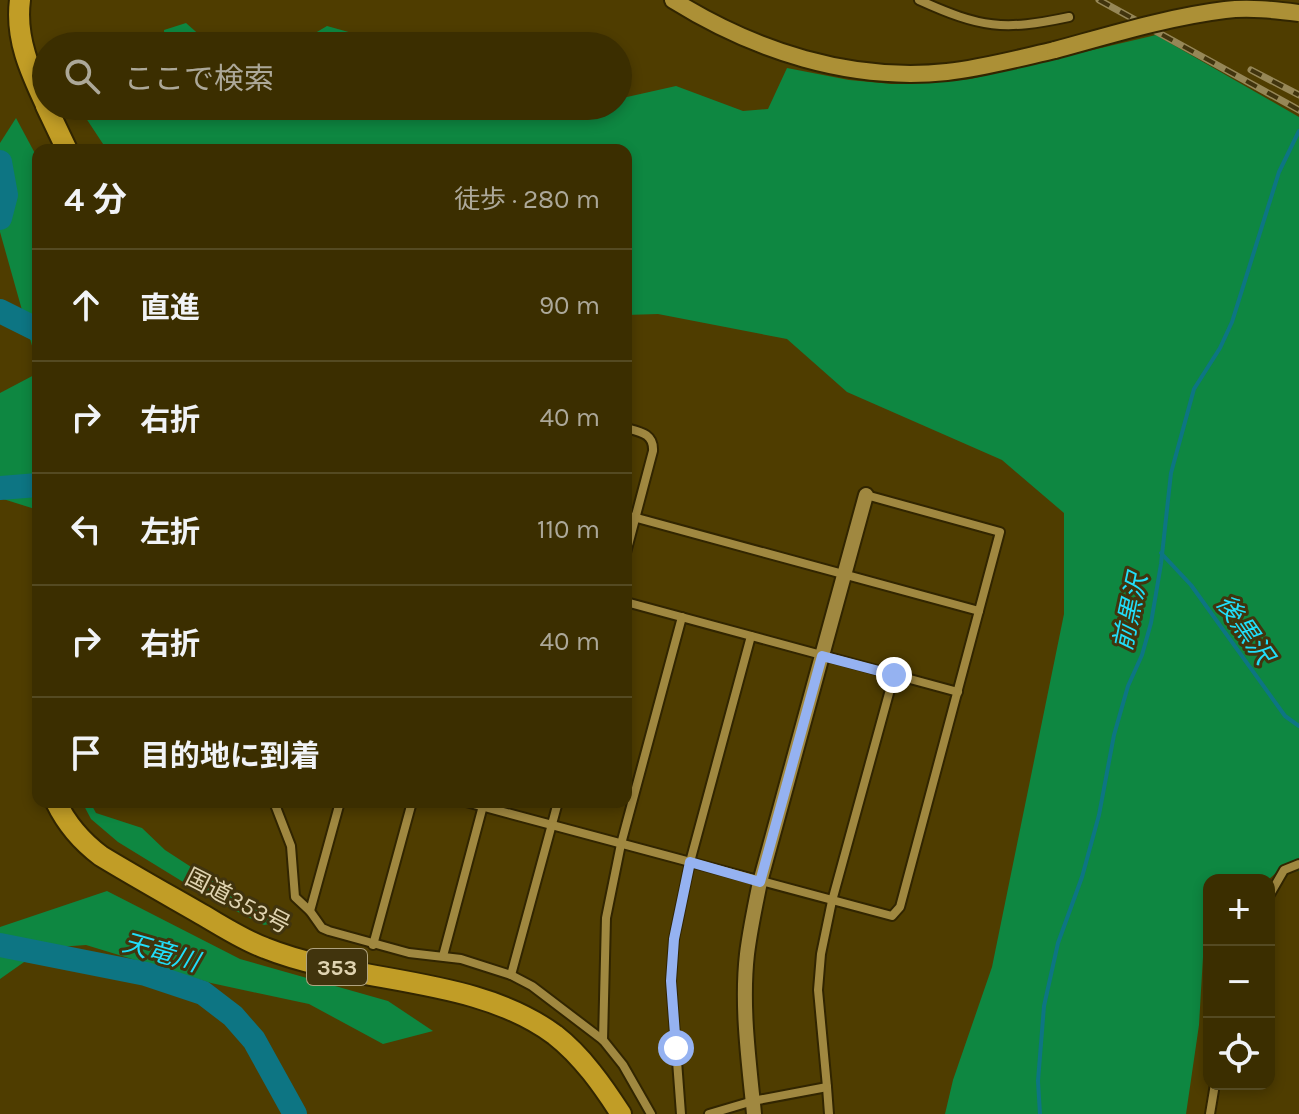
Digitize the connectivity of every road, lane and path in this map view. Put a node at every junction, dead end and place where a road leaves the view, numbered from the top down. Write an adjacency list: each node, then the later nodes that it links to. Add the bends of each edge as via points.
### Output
1 (20, 0): 6 (highway, via 24,52)
2 (673, 0): 4 (main road, bridge, via 781,52 874,72 949,71 1225,10)
3 (919, 0): 5 (street, via 958,18 994,26)
4 (1299, 13)
5 (1069, 17)
6 (32, 72)
7 (53, 120): 8 (highway)
8 (64, 144)
9 (632, 430): 12 (street, via 653,442)
10 (866, 495): 14 (street); 16 (street, via 1000,532)
11 (632, 517): 12 (street)
12 (636, 518): 13 (street); 14 (street)
13 (632, 532)
14 (844, 574): 16 (street); 19 (street)
15 (632, 604): 17 (street)
16 (979, 611): 21 (street)
17 (682, 617): 18 (street); 22 (street)
18 (751, 636): 19 (street); 33 (street)
19 (822, 656): 20 (street); 35 (street)
20 (894, 675): 21 (street); 37 (street)
21 (958, 692): 37 (street, via 898,912 887,916)
22 (632, 803)
23 (59, 808): 46 (highway, 国道353号 / 353, via 83,843 101,856 265,948 466,995 537,1022 586,1065)
24 (276, 808): 38 (street, via 291,846 295,897)
25 (338, 808): 38 (street)
26 (410, 808): 39 (street)
27 (483, 808): 40 (street)
28 (497, 808): 31 (street)
29 (556, 808): 31 (street)
30 (631, 808): 32 (street)
31 (552, 825): 32 (street); 41 (street)
32 (621, 844): 33 (street); 42 (street, via 606,918)
33 (690, 862): 35 (street); 48 (street, via 671,981)
34 (1299, 864): 36 (street, via 1284,870)
35 (760, 882): 37 (street); 45 (street, via 746,968)
36 (1275, 886)
37 (832, 901): 43 (street, via 818,990)
38 (310, 911): 39 (street, via 322,928)
39 (373, 945): 40 (street)
40 (443, 956): 41 (street)
41 (511, 975): 42 (street)
42 (603, 1040): 47 (street)
43 (827, 1087): 45 (street); 50 (street)
44 (1214, 1090): 51 (street)
45 (754, 1108): 49 (street)
46 (621, 1114)
47 (651, 1114)
48 (681, 1114)
49 (709, 1114)
50 (829, 1114)
51 (1210, 1114)

